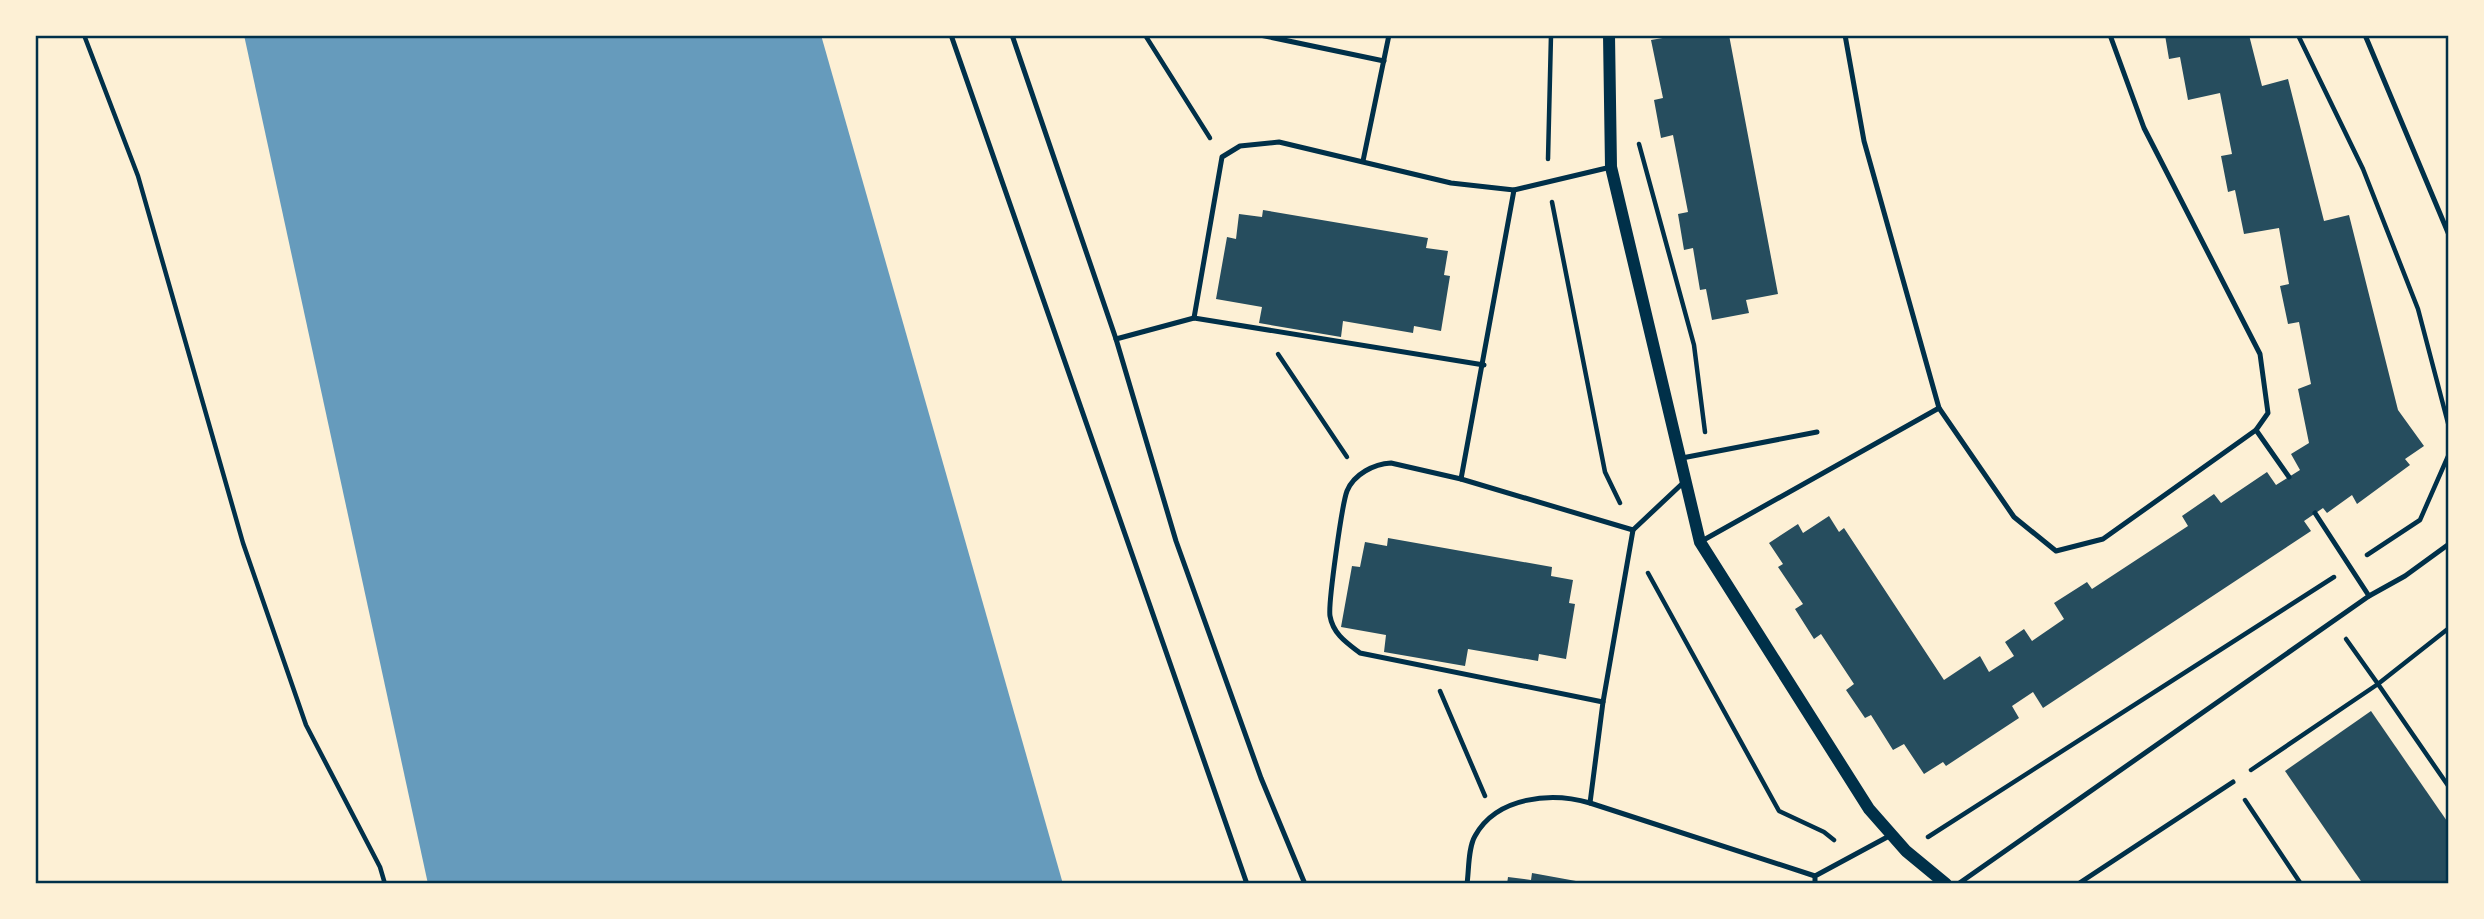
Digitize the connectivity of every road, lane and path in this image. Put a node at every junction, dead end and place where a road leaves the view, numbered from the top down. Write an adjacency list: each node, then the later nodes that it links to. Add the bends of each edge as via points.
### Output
1 (84, 35): 55 (path, via 138,176 243,543 306,725)
2 (951, 35): 56 (lane)
3 (1012, 35): 23 (lane)
4 (1145, 35): 15 (path)
5 (1260, 35): 13 (lane)
6 (1389, 35): 13 (lane)
7 (1551, 35): 18 (path)
8 (1609, 35): 17 (street)
9 (1845, 35): 25 (lane, via 1864,141)
10 (2110, 35): 27 (lane, via 2144,128 2260,354 2268,412)
11 (2298, 35): 26 (path, via 2362,169 2418,309)
12 (2365, 35): 20 (lane)
13 (1384, 61): 16 (lane)
14 (1636, 135): 29 (path, via 1694,345)
15 (1222, 157): 16 (lane, via 1240,146 1279,142); 21 (lane)
16 (1363, 161): 19 (lane, via 1451,183)
17 (1611, 167): 18 (lane); 31 (street)
18 (1548, 181): 19 (lane); 37 (path, via 1605,472)
19 (1514, 190): 24 (lane)
20 (2449, 235)
21 (1194, 318): 22 (lane); 23 (lane)
22 (1261, 329): 24 (lane); 32 (path)
23 (1116, 340): 57 (lane, via 1176,541 1261,778)
24 (1483, 365): 34 (lane)
25 (1939, 408): 27 (lane, via 2014,517 2056,551 2103,539); 38 (lane)
26 (2449, 426)
27 (2256, 430): 33 (lane)
28 (1817, 432): 29 (lane)
29 (1708, 452): 31 (lane)
30 (2449, 454): 40 (path, via 2420,520)
31 (1681, 458): 35 (street)
32 (1360, 475): 34 (lane, via 1391,463); 44 (lane, via 1348,490 1330,615 1338,636 1360,653)
33 (2290, 477)
34 (1461, 479): 37 (lane)
35 (1686, 480): 37 (lane); 38 (street)
36 (2315, 513): 40 (lane)
37 (1633, 530): 46 (lane); 53 (path, via 1642,562 1779,811 1824,832)
38 (1700, 542): 51 (street, via 1869,809)
39 (2449, 544): 41 (lane)
40 (2350, 567): 41 (lane); 52 (path)
41 (2369, 596): 42 (lane)
42 (2333, 621): 45 (path); 61 (lane)
43 (2449, 628): 45 (path)
44 (1430, 667): 46 (lane); 50 (path)
45 (2378, 684): 47 (path); 48 (path)
46 (1603, 702): 49 (lane)
47 (2233, 782): 62 (lane); 63 (path)
48 (2449, 787)
49 (1590, 803): 50 (lane, via 1566,796 1530,798); 54 (lane)
50 (1493, 816): 58 (lane, via 1474,837)
51 (1893, 834): 52 (street); 53 (lane)
52 (1906, 851): 60 (street)
53 (1851, 854): 54 (lane)
54 (1815, 876): 59 (lane)
55 (385, 884)
56 (1247, 884)
57 (1305, 884)
58 (1466, 884)
59 (1815, 884)
60 (1946, 884)
61 (1958, 884)
62 (2078, 884)
63 (2301, 884)

